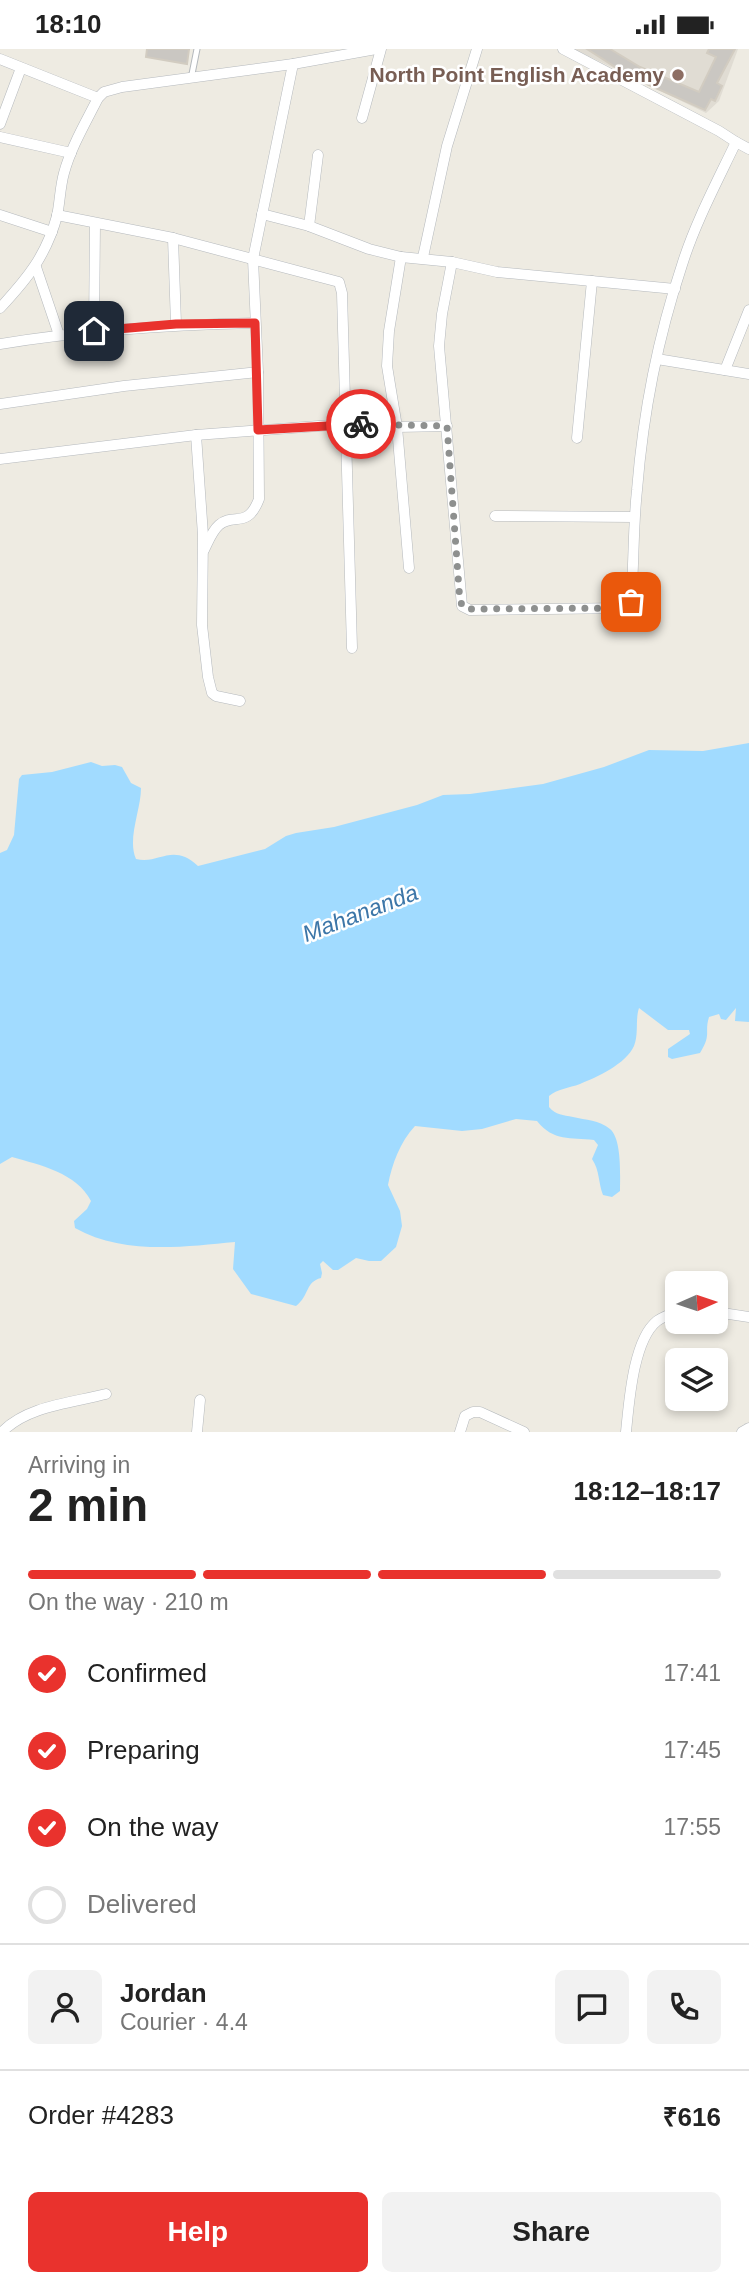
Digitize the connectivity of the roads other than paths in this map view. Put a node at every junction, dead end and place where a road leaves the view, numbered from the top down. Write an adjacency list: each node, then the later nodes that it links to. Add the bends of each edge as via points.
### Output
1 (197, 49): 9 (lane)
2 (376, 49): 7 (street)
3 (381, 49): 11 (street)
4 (477, 49): 26 (street, via 447,146)
5 (563, 49): 14 (street)
6 (0, 59): 8 (street)
7 (293, 64): 9 (street); 18 (street)
8 (21, 68): 10 (street); 12 (street)
9 (191, 79): 10 (street, via 112,89)
10 (98, 98): 16 (street)
11 (362, 118)
12 (0, 124)
13 (0, 137): 16 (street)
14 (736, 142): 15 (street); 31 (street, via 691,240)
15 (749, 149)
16 (71, 153): 20 (street)
17 (318, 155): 22 (street)
18 (262, 214): 22 (street); 27 (street)
19 (0, 215): 23 (street)
20 (57, 215): 21 (street); 23 (street)
21 (95, 223): 24 (street); 36 (street)
22 (309, 226): 25 (street)
23 (52, 232): 29 (street)
24 (173, 238): 27 (street); 35 (street)
25 (401, 257): 26 (street); 46 (street, via 387,351)
26 (423, 257): 28 (street)
27 (253, 259): 34 (street); 44 (street, via 339,282)
28 (452, 262): 30 (street, via 497,272); 45 (street, via 439,347)
29 (36, 267): 32 (street); 37 (street)
30 (592, 281): 31 (street); 49 (street)
31 (675, 289): 39 (street)
32 (0, 308)
33 (749, 310): 40 (street)
34 (255, 323): 35 (street); 41 (street)
35 (176, 324): 36 (street)
36 (94, 331): 37 (street)
37 (59, 335): 38 (street)
38 (0, 344)
39 (657, 359): 40 (street); 52 (street)
40 (725, 370): 42 (street)
41 (258, 372): 43 (street); 47 (street)
42 (749, 374)
43 (0, 404)
44 (346, 423): 46 (street); 47 (street); 55 (street)
45 (447, 426): 46 (street); 52 (street, via 460,602 466,609 630,605)
46 (397, 427): 54 (street)
47 (258, 430): 48 (street); 53 (street, via 257,506 245,519 220,524)
48 (196, 435): 50 (street); 53 (street)
49 (577, 438)
50 (0, 459)
51 (495, 516): 52 (street)
52 (634, 517)
53 (204, 550): 56 (street, via 202,625 210,688 216,696)
54 (410, 568)
55 (352, 648)
56 (240, 701)
57 (728, 1314): 58 (street)
58 (749, 1317)
59 (665, 1318): 67 (street, via 643,1339)
60 (106, 1394): 63 (street, via 27,1414)
61 (200, 1400): 64 (street)
62 (749, 1428): 68 (street)
63 (2, 1432)
64 (197, 1432)
65 (460, 1432): 66 (street, via 466,1416 473,1412)
66 (524, 1432)
67 (626, 1432)
68 (742, 1432)

